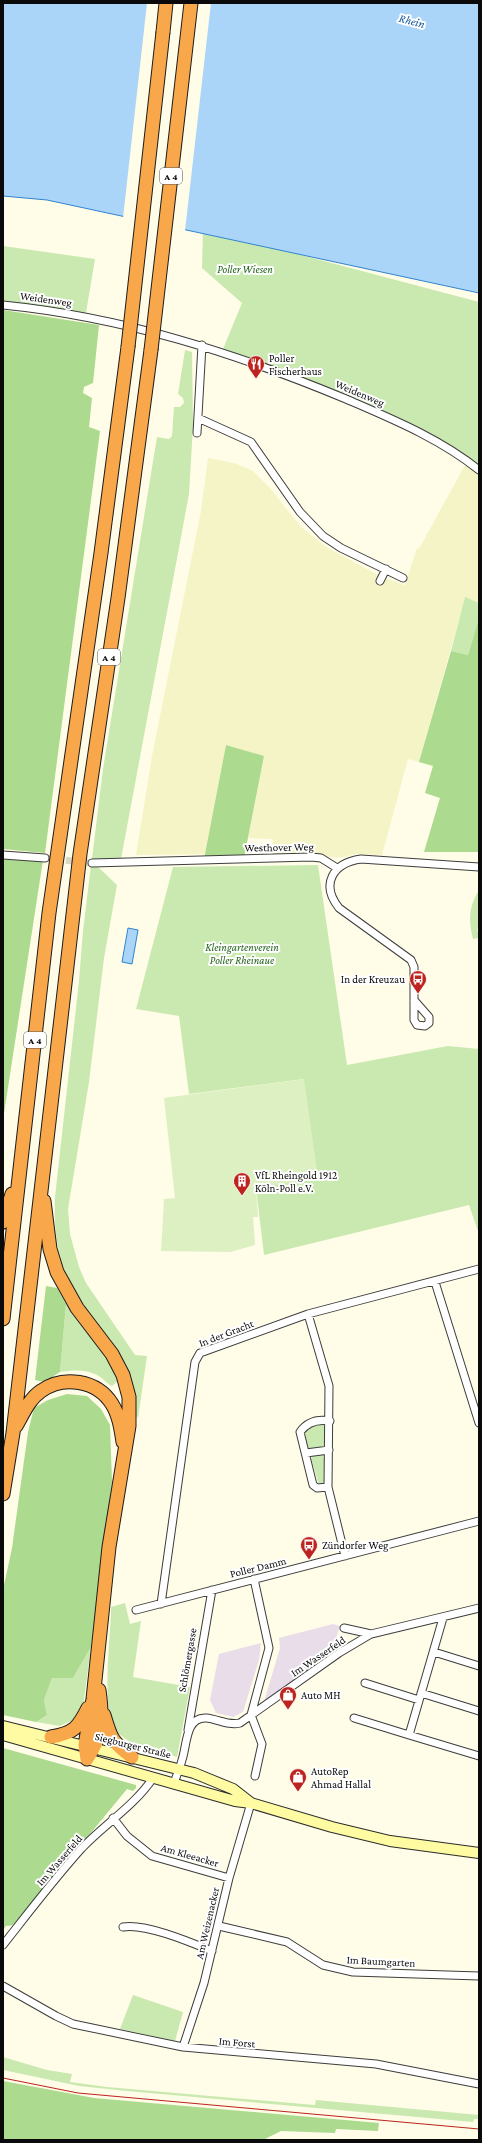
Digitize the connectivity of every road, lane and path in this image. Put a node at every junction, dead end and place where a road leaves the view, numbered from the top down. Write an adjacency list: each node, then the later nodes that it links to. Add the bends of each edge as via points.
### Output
1 (166, 3): 17 (highway, A 4, bridge, via 128,347 49,913)
2 (190, 3): 18 (highway, A 4, bridge, via 151,350 80,854)
3 (3, 305): 4 (street, Weidenweg, via 70,313)
4 (202, 345): 5 (street); 7 (street, Weidenweg, via 302,381 393,419 451,449)
5 (198, 418): 6 (street); 8 (street, via 251,442 309,522 323,536 341,548)
6 (197, 433)
7 (479, 470)
8 (386, 569): 9 (street); 10 (street)
9 (403, 578)
10 (380, 581)
11 (3, 854): 12 (street)
12 (45, 858)
13 (92, 863): 14 (street, Westhover Weg, via 311,857 321,858)
14 (337, 868): 15 (street, via 348,861 361,859); 16 (street, via 330,883 334,902 411,960 414,967)
15 (479, 868)
16 (414, 1000)
17 (21, 1168): 19 (highway); 23 (highway, A 4)
18 (41, 1179): 26 (highway, A 4); 27 (highway, via 50,1249 57,1272 77,1308 112,1354 123,1375 129,1398 129,1426)
19 (3, 1222)
20 (479, 1269): 21 (street, In der Gracht)
21 (435, 1282): 22 (street, In der Gracht); 25 (street)
22 (308, 1314): 24 (street, via 329,1386); 36 (street, In der Gracht, via 207,1350 196,1358)
23 (3, 1319)
24 (330, 1421): 28 (street); 29 (street, via 306,1424 300,1432)
25 (479, 1422)
26 (13, 1433): 27 (highway, via 28,1403 40,1391 55,1383 74,1381 90,1385 112,1404 118,1418); 31 (highway, A 4)
27 (124, 1447): 46 (highway, via 109,1547 96,1674)
28 (329, 1450): 29 (street); 30 (street)
29 (306, 1453): 30 (street, via 313,1484 317,1488)
30 (328, 1487): 33 (street)
31 (3, 1494)
32 (479, 1521): 33 (street, Poller Damm)
33 (345, 1556): 34 (street, Poller Damm)
34 (254, 1579): 35 (street, Poller Damm); 48 (street, via 269,1648)
35 (212, 1590): 36 (street, Poller Damm); 51 (street, Schlömergasse)
36 (161, 1604): 38 (street, Poller Damm)
37 (479, 1608): 39 (street, Im Wasserfeld)
38 (136, 1610)
39 (444, 1618): 41 (street, Im Wasserfeld); 42 (street)
40 (344, 1628): 41 (street)
41 (371, 1634): 48 (street, Im Wasserfeld, via 339,1653)
42 (434, 1652): 43 (street); 45 (street)
43 (479, 1666)
44 (365, 1683): 45 (street)
45 (420, 1696): 47 (street); 53 (street)
46 (97, 1703): 54 (highway, via 76,1729); 55 (highway); 57 (highway, via 110,1736)
47 (479, 1711)
48 (251, 1715): 51 (street, Im Wasserfeld, via 235,1724 200,1719 194,1722); 60 (street, via 262,1744)
49 (354, 1718): 53 (street)
50 (3, 1726): 54 (main road, Siegburger Straße)
51 (187, 1734): 59 (street, Im Wasserfeld)
52 (3, 1735): 58 (main road, Siegburger Straße)
53 (409, 1735): 56 (street)
54 (51, 1737): 55 (main road, Siegburger Straße)
55 (90, 1746): 57 (main road, Siegburger Straße); 58 (highway)
56 (479, 1756)
57 (132, 1757): 59 (main road, Siegburger Straße)
58 (88, 1759): 61 (main road, Siegburger Straße)
59 (179, 1769): 62 (street, Im Wasserfeld); 63 (main road, Siegburger Straße, via 233,1789)
60 (255, 1776)
61 (153, 1778): 62 (main road, Siegburger Straße); 64 (street, Im Wasserfeld, via 138,1799)
62 (174, 1784): 63 (main road, Siegburger Straße)
63 (251, 1803): 65 (main road, Siegburger Straße, via 390,1841); 66 (street, Am Weizenacker)
64 (113, 1818): 66 (street, Am Kleeacker, via 127,1836 152,1856); 69 (street, Im Wasserfeld, via 82,1848)
65 (479, 1853)
66 (229, 1878): 67 (street, Am Weizenacker)
67 (218, 1926): 70 (street, Am Weizenacker); 71 (street, Im Baumgarten, via 287,1942 323,1966 353,1972)
68 (123, 1927): 70 (street, via 135,1926 176,1937)
69 (3, 1945)
70 (212, 1951): 73 (street, Am Weizenacker)
71 (479, 1976)
72 (3, 1986): 73 (street, Im Forst, via 73,2024)
73 (183, 2047): 74 (street, Im Forst, via 376,2064)
74 (479, 2084)

